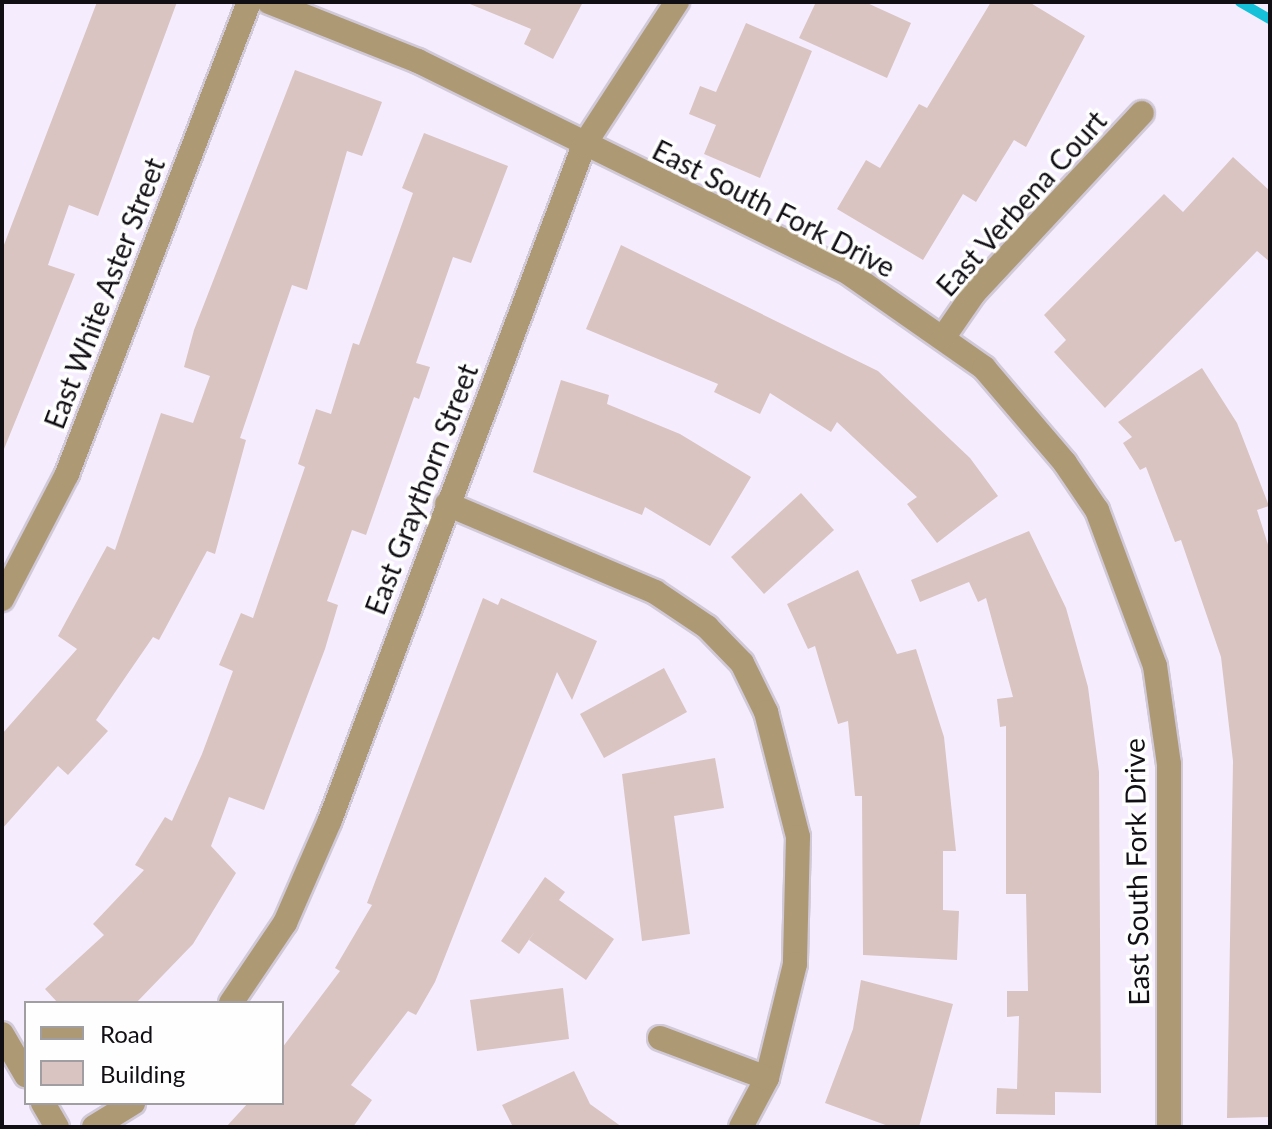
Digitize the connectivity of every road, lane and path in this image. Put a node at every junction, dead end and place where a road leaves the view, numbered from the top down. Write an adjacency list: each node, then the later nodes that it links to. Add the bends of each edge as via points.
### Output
1 (249, 2): 8 (street, East White Aster Street, via 67,474)
2 (269, 2): 5 (street, East South Fork Drive, via 418,61)
3 (677, 2): 5 (street, East Graythorn Street)
4 (1142, 113): 6 (street, East Verbena Court, via 974,293)
5 (584, 145): 6 (street, East South Fork Drive, via 850,274); 7 (street, East Graythorn Street)
6 (945, 335): 19 (street, East South Fork Drive, via 984,368 1097,510 1155,666 1169,764)
7 (447, 504): 9 (street, East Graythorn Street, via 330,820 285,923); 13 (street, via 655,592 707,627 742,663 766,712 798,837 795,964)
8 (2, 599)
9 (232, 1001)
10 (2, 1034): 12 (street)
11 (660, 1038): 13 (street)
12 (24, 1072)
13 (767, 1078): 18 (street)
14 (44, 1105): 16 (street)
15 (130, 1105): 17 (street)
16 (57, 1127)
17 (94, 1127)
18 (741, 1127)
19 (1169, 1127)

